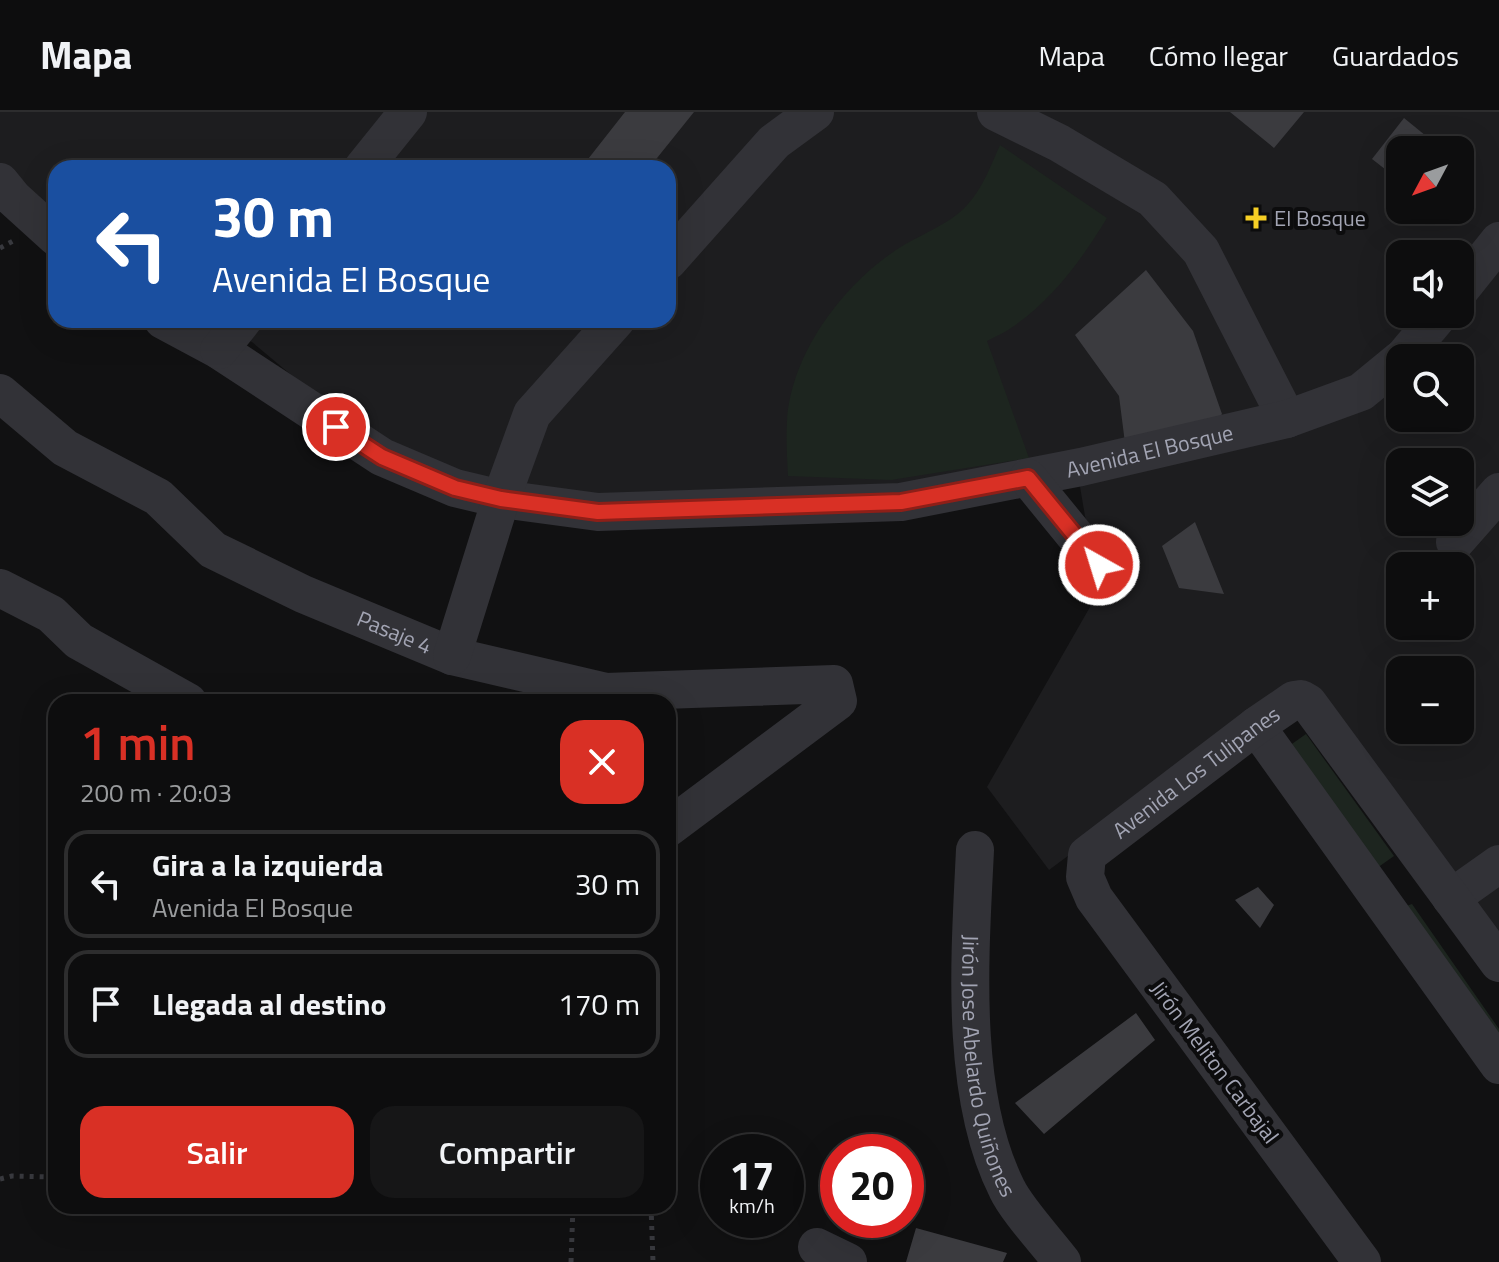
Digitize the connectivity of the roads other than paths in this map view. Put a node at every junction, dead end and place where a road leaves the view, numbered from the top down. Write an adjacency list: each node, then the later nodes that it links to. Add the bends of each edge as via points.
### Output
1 (408, 112): 4 (street)
2 (815, 112): 8 (street, via 774,142)
3 (996, 112): 18 (street, via 1153,199 1201,251)
4 (369, 160)
5 (0, 182): 6 (street)
6 (48, 230)
7 (1499, 241): 9 (street)
8 (676, 252)
9 (1474, 272)
10 (178, 328): 15 (street, Avenida El Bosque)
11 (237, 328): 15 (street)
12 (609, 328): 21 (street, via 532,414)
13 (1428, 328): 14 (street, Avenida El Bosque)
14 (1414, 344)
15 (219, 350): 21 (street, Avenida El Bosque, via 382,457 455,488)
16 (1386, 371): 18 (street, Avenida El Bosque, via 1361,392)
17 (0, 393): 25 (street, Pasaje 4, via 65,448 158,497 213,550)
18 (1287, 419): 19 (street, Avenida El Bosque)
19 (1028, 478): 21 (street, Avenida El Bosque, via 901,502 598,512); 23 (street)
20 (1499, 492): 22 (street)
21 (501, 499): 25 (street)
22 (1455, 542)
23 (1099, 565)
24 (0, 588): 26 (street, via 51,614 79,641)
25 (452, 656): 28 (street, Pasaje 4, via 606,692 834,684 838,701)
26 (174, 694)
27 (1256, 726): 30 (street, Avenida Los Tulipanes); 31 (street, Avenida Los Tulipanes, via 1294,700 1308,703); 33 (street)
28 (676, 822)
29 (975, 850): 37 (street, Jirón Jose Abelardo Quiñones, via 973,1040 983,1128 1007,1191)
30 (1087, 855): 38 (street, Jirón Meliton Carbajal, via 1085,877 1094,898)
31 (1424, 861): 33 (street); 34 (street)
32 (1499, 864): 34 (street)
33 (1378, 896): 36 (street)
34 (1451, 898): 35 (street)
35 (1499, 963)
36 (1499, 1065)
37 (1053, 1257)
38 (1351, 1258)

